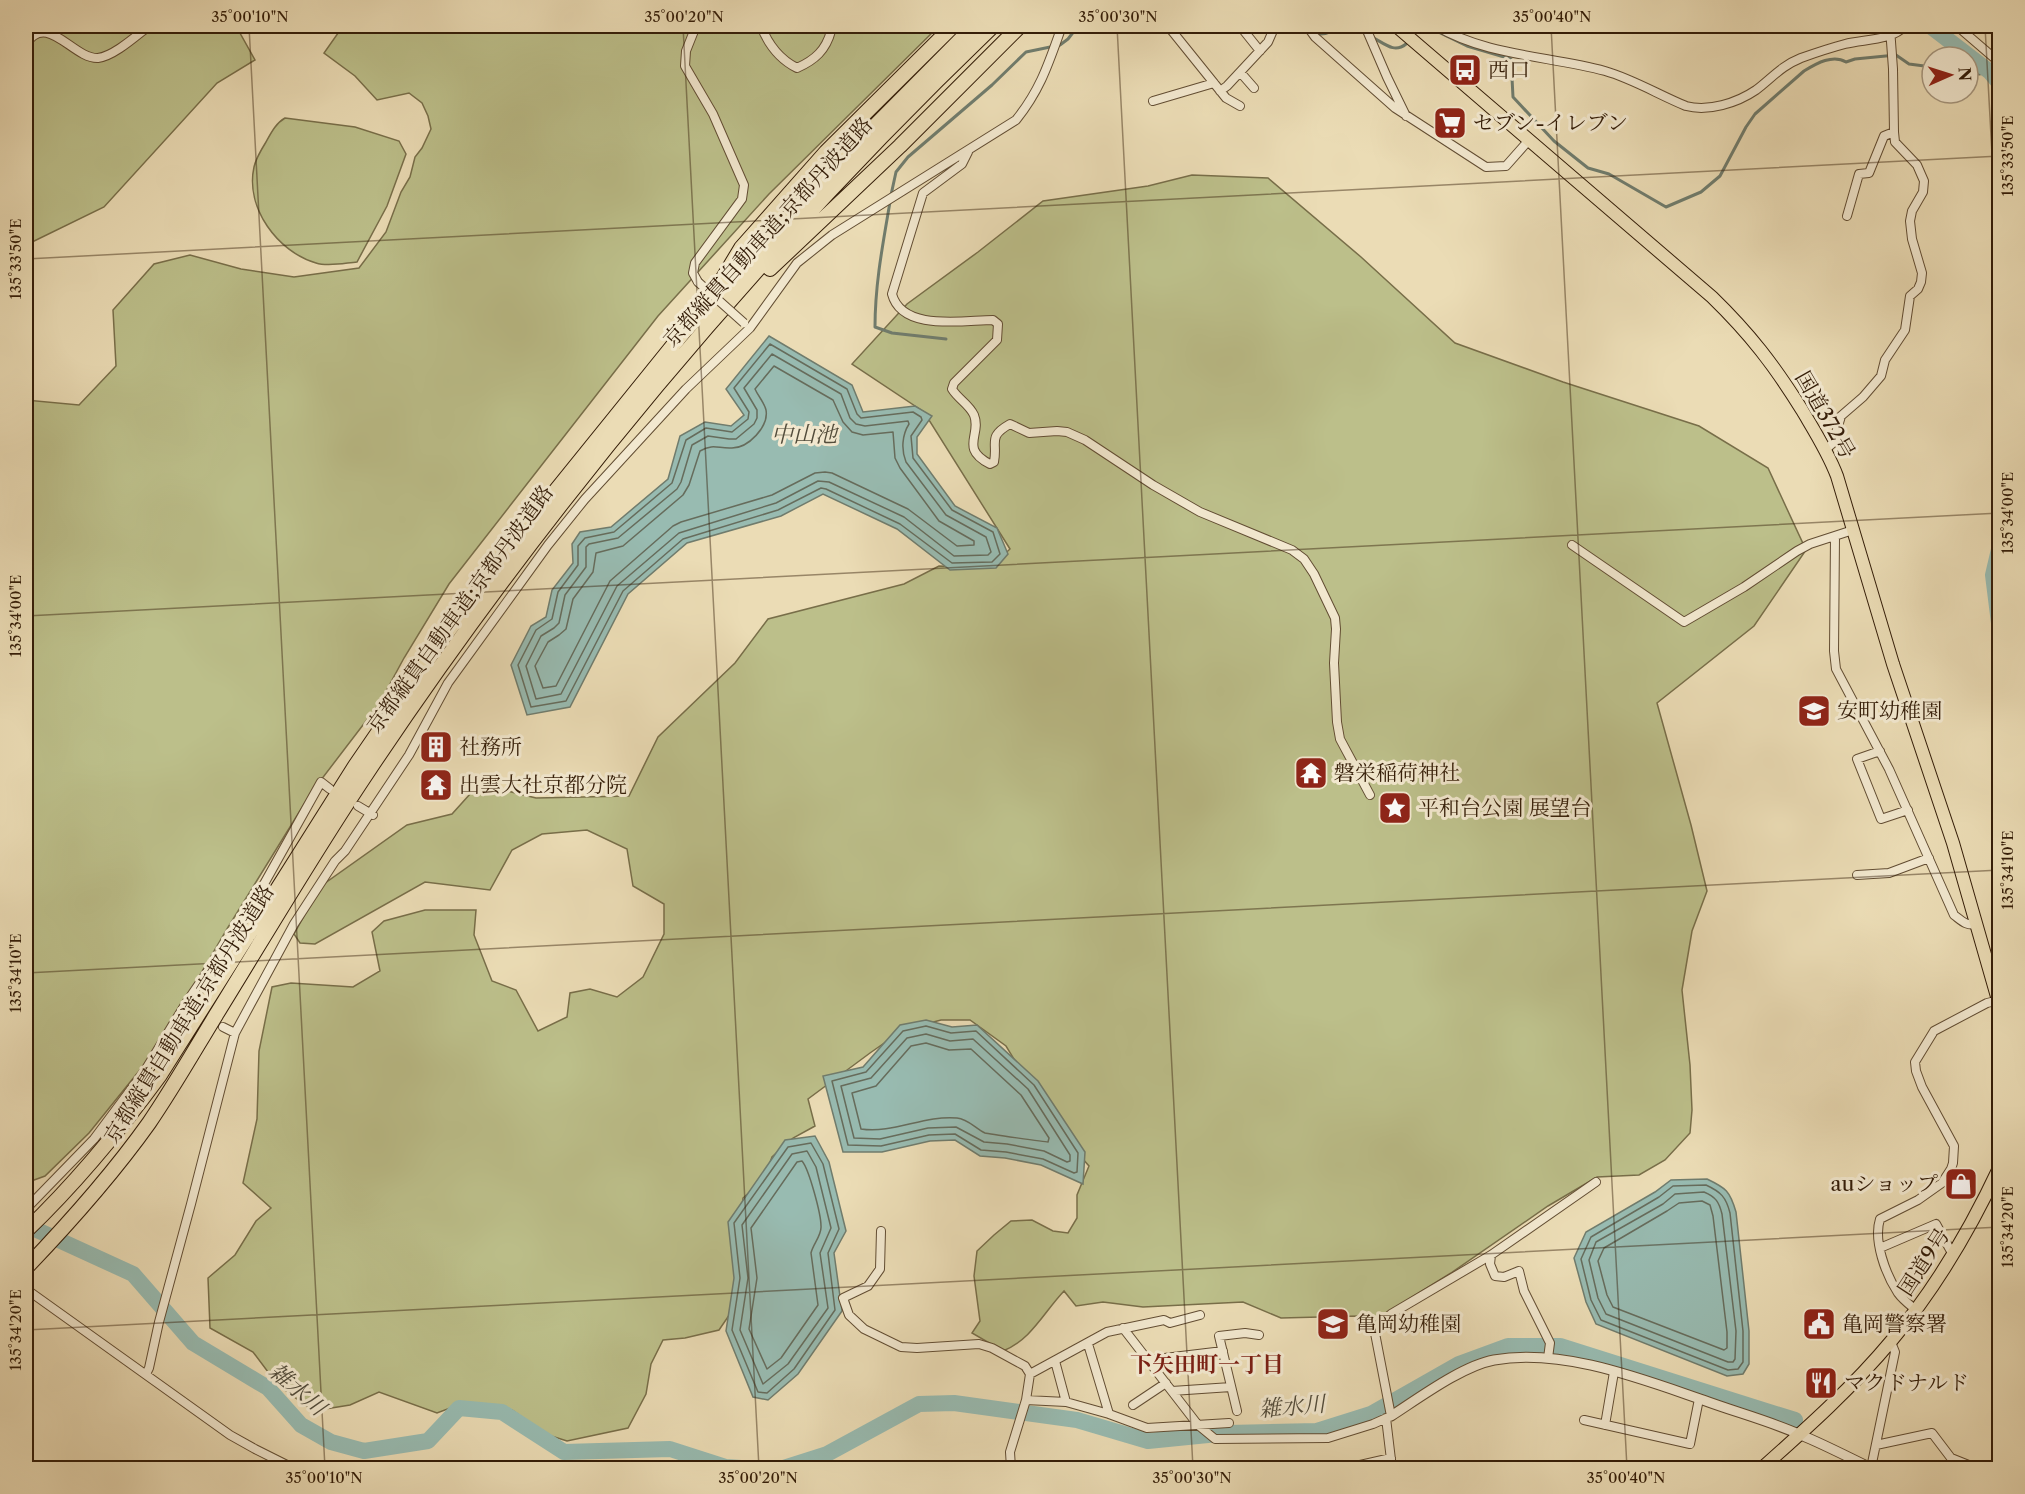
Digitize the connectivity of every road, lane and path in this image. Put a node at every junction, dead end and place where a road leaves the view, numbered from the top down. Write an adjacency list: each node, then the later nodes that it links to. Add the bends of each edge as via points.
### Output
1 (148, 26): 20 (street, via 109,55 96,58 46,33 36,34)
2 (696, 26): 35 (street, bridge, via 686,51 685,66 714,114 744,185 742,199 695,263 693,273)
3 (761, 26): 4 (street, via 766,40 784,62 797,68 813,60 828,45)
4 (828, 26)
5 (952, 26): 34 (highway, via 826,152 741,248)
6 (974, 26): 34 (highway, 京都縦貫自動車道;京都丹波道路, via 794,210)
7 (1020, 26): 36 (highway, via 767,273)
8 (1062, 26): 32 (street, via 1032,100 1016,120)
9 (1168, 26): 24 (street)
10 (1240, 26): 21 (street)
11 (1275, 26): 21 (street)
12 (1307, 26): 29 (street)
13 (1365, 26): 29 (street)
14 (1396, 26): 31 (highway, 国道372号)
15 (1436, 26): 19 (street, via 1468,40 1522,55 1607,71 1697,109 1744,97 1803,57 1844,44)
16 (1957, 26): 22 (street)
17 (992, 27): 36 (highway, 京都縦貫自動車道;京都丹波道路, via 804,219)
18 (1903, 28): 19 (street)
19 (1891, 36): 30 (street)
20 (26, 44)
21 (1260, 51): 23 (street)
22 (2000, 63)
23 (1240, 72): 25 (street); 26 (street)
24 (1214, 83): 26 (street); 27 (street)
25 (1254, 88)
26 (1220, 91): 28 (street)
27 (1153, 101)
28 (1240, 106)
29 (1406, 116): 31 (street, via 1486,167 1506,166)
30 (1894, 132): 33 (street, via 1884,136 1869,173 1859,174); 37 (street, via 1895,142 1917,165 1924,181 1910,220 1921,282 1910,296 1905,330 1885,360 1881,376 1841,416 1833,443)
31 (1529, 140): 37 (highway, 国道372号, via 1740,325 1770,362)
32 (968, 151): 35 (street, via 832,235 797,263); 43 (street, via 962,164 923,193 891,294 899,310 928,320 993,320 998,324 997,340 952,389 974,415 973,444 978,457 990,464 994,462 995,437 1010,424 1029,433 1067,432 1200,512 1292,550 1304,559 1335,618 1340,739)
33 (1846, 216)
34 (701, 313): 58 (highway, 京都縦貫自動車道;京都丹波道路, via 555,491 438,645 311,833 160,1075 110,1141)
35 (747, 326): 46 (street, via 585,499 548,545 448,683)
36 (634, 414): 63 (highway, 京都縦貫自動車道;京都丹波道路, via 530,544 366,774 150,1121 107,1179)
37 (1826, 450): 38 (highway, 国道372号)
38 (1853, 530): 39 (street); 49 (highway, 国道372号)
39 (1835, 536): 40 (street, via 1797,551 1684,622); 41 (street, via 1834,660)
40 (1572, 545)
41 (1880, 751): 45 (street); 45 (street, via 1857,759 1881,819)
42 (330, 789): 51 (street, via 321,782 250,909)
43 (1370, 795)
44 (358, 806): 46 (street)
45 (1908, 810): 47 (street)
46 (372, 814): 54 (street, via 294,924)
47 (1929, 858): 48 (street, via 1889,873); 49 (street, via 1954,915 1963,923)
48 (1857, 875)
49 (1976, 924): 50 (highway, 国道372号)
50 (1999, 1002): 60 (street, via 1987,1003 1934,1030 1915,1062 1922,1087 1954,1146 1953,1163 1942,1183 1880,1219)
51 (186, 1003): 52 (street); 57 (street, via 144,1072 94,1139)
52 (195, 1009)
53 (222, 1027): 54 (street)
54 (235, 1033): 76 (street)
55 (2000, 1166): 62 (highway, 国道9号)
56 (1596, 1182): 61 (street)
57 (26, 1209)
58 (26, 1231)
59 (881, 1231): 77 (street, via 880,1269 868,1286 843,1298 849,1315 864,1329 901,1347 979,1344 1026,1366)
60 (1880, 1248): 62 (street, via 1936,1224); 65 (street, via 1890,1280)
61 (1491, 1255): 72 (street, via 1495,1276 1519,1271 1524,1291 1550,1343); 87 (street, via 1374,1328)
62 (1953, 1255): 65 (highway, 国道9号)
63 (26, 1268)
64 (26, 1289): 76 (street)
65 (1916, 1310): 69 (highway, 国道9号)
66 (1200, 1315): 67 (street)
67 (1123, 1328): 70 (street, via 1107,1332); 73 (street)
68 (1259, 1335): 71 (street, via 1219,1336)
69 (1891, 1342): 92 (highway, 国道9号); 93 (street, via 1895,1352)
70 (1088, 1344): 74 (street); 86 (street)
71 (1223, 1351): 73 (street); 79 (street)
72 (1548, 1358): 75 (street); 87 (street, via 1519,1357 1475,1366)
73 (1148, 1360): 78 (street)
74 (1055, 1361): 77 (street); 83 (street)
75 (1614, 1372): 81 (street); 91 (street)
76 (146, 1374): 95 (street, via 230,1435)
77 (1030, 1374): 82 (street)
78 (1166, 1383): 80 (street); 84 (street)
79 (1231, 1387): 80 (street); 85 (street)
80 (1172, 1391): 90 (street)
81 (1699, 1399): 91 (street, via 1690,1444); 92 (street)
82 (1026, 1400): 83 (street); 96 (street, via 1011,1452)
83 (1066, 1402): 86 (street)
84 (1133, 1405)
85 (1237, 1411)
86 (1109, 1413): 90 (street, via 1146,1428)
87 (1388, 1417): 90 (street, via 1337,1436 1310,1439 1215,1440); 94 (street)
88 (1584, 1420): 91 (street)
89 (1229, 1423): 90 (street)
90 (1198, 1425)
91 (1605, 1425)
92 (1800, 1434): 99 (highway, 国道9号); 100 (street)
93 (1876, 1445): 100 (street); 101 (street, via 1932,1433 1951,1458)
94 (1391, 1458): 97 (street); 98 (street)
95 (293, 1468)
96 (1011, 1468)
97 (1347, 1468)
98 (1392, 1468)
99 (1762, 1468)
100 (1871, 1468)
101 (1976, 1468)

